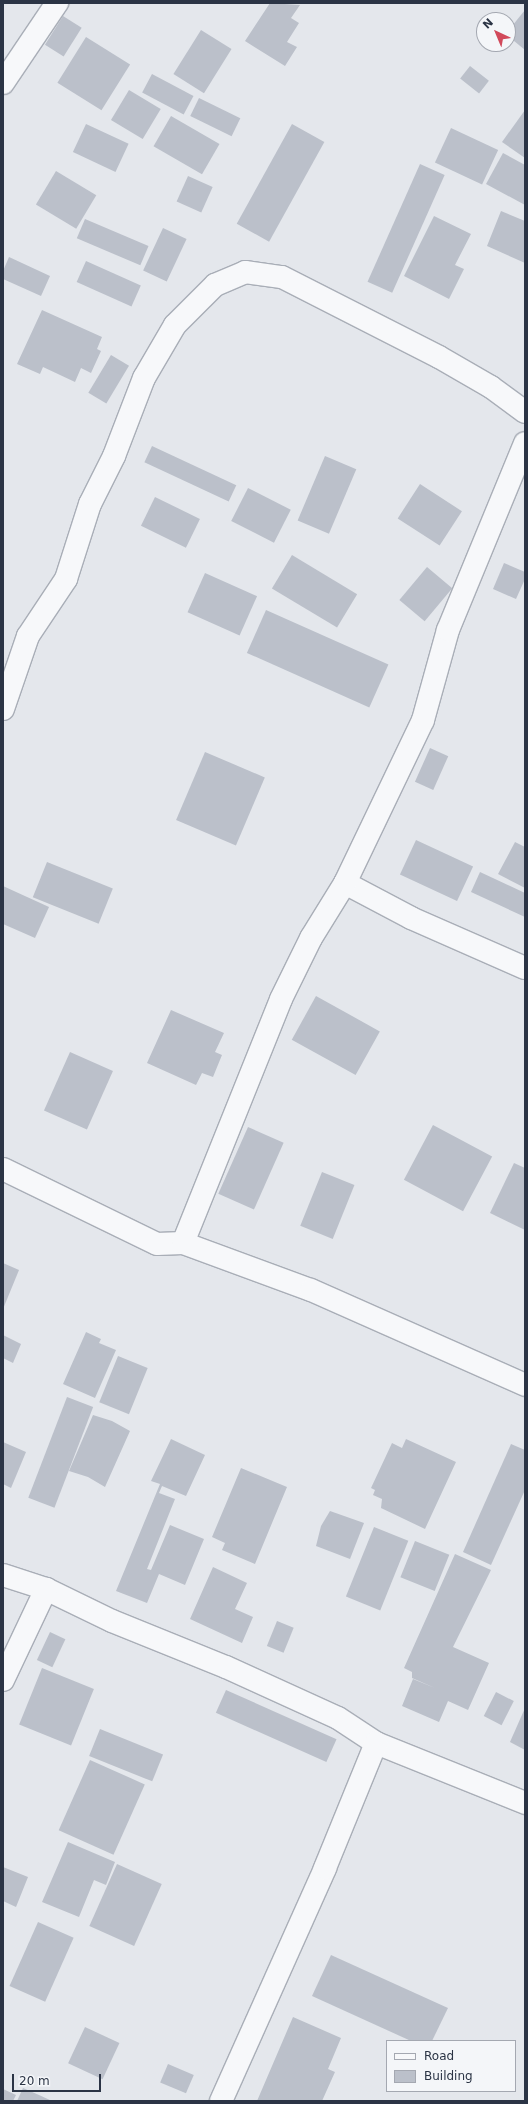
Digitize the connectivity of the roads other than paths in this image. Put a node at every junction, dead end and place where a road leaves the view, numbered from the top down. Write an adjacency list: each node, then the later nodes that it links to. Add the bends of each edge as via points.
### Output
1 (57, 3): 2 (street)
2 (3, 83)
3 (525, 412): 5 (street, via 439,357 282,277 246,272 215,285 175,324 144,378 114,456 90,504 66,579 28,636)
4 (525, 444): 6 (street, via 448,630 423,720)
5 (3, 709)
6 (344, 883): 7 (street, via 412,918); 9 (street, via 311,938 281,999)
7 (525, 968)
8 (3, 1169): 9 (street, via 157,1244)
9 (183, 1243): 10 (street, via 311,1290)
10 (525, 1385)
11 (3, 1575): 12 (street)
12 (46, 1589): 13 (street); 14 (street, via 112,1621 338,1718)
13 (3, 1680)
14 (376, 1743): 15 (street); 16 (street, via 325,1868)
15 (525, 1803)
16 (222, 2101)

